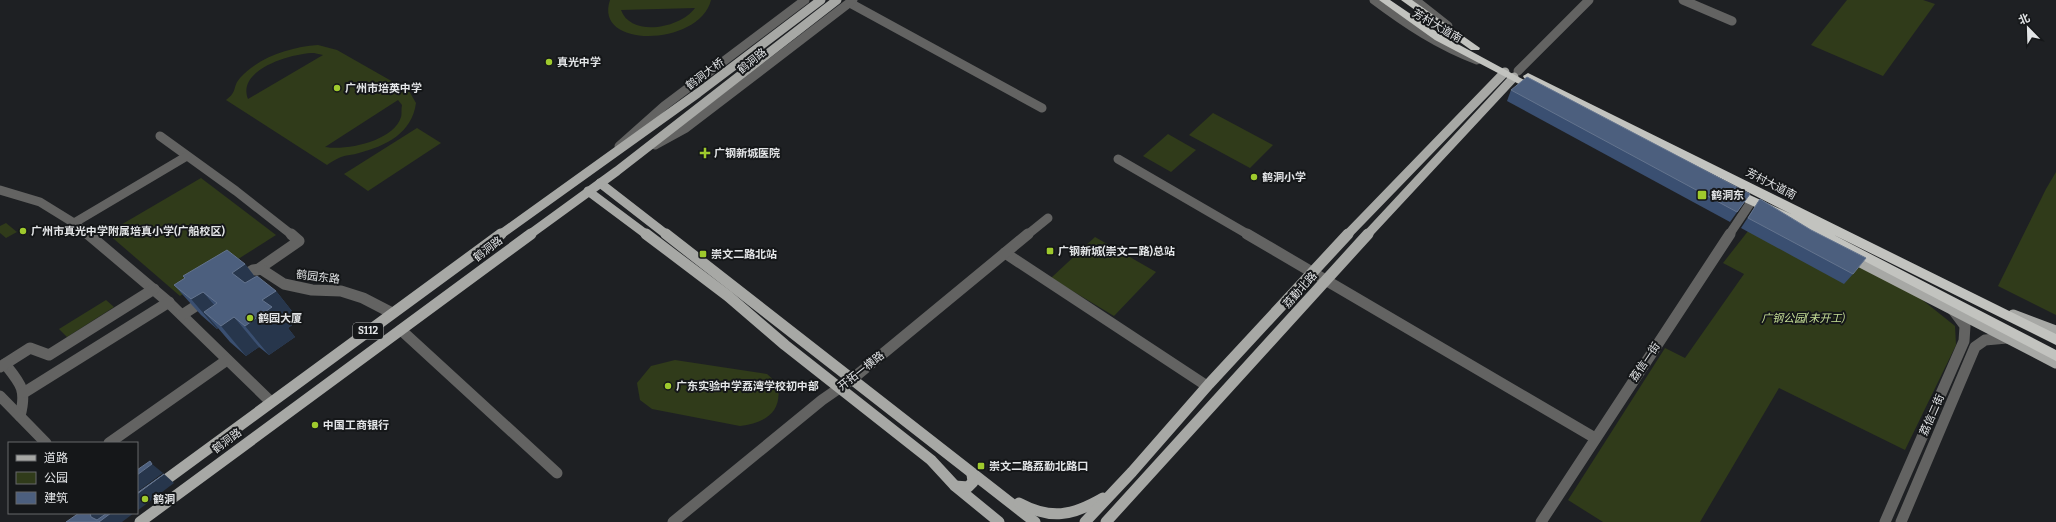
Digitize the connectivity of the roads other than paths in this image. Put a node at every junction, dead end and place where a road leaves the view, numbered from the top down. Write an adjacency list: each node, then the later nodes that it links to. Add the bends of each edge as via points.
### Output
1 (805, 0): 21 (street, 鹤洞路, via 664,106)
2 (837, 0): 18 (main road, 鹤洞大桥)
3 (1374, 0): 14 (street, 芳村大道南, via 1430,38 1462,55)
4 (1384, 0): 14 (highway, 芳村大道南, via 1430,33)
5 (1395, 0): 13 (highway, 芳村大道南, via 1438,30)
6 (1406, 0): 13 (highway)
7 (1415, 0): 13 (street, 芳村大道南)
8 (1589, 0): 15 (street)
9 (1683, 0): 12 (street)
10 (852, 1): 16 (street); 18 (street, 鹤洞路, via 686,128)
11 (818, 2): 21 (main road, 鹤洞大桥, via 698,93)
12 (1732, 21)
13 (1479, 51): 15 (highway, 芳村大道南)
14 (1492, 65): 15 (highway, 芳村大道南)
15 (1512, 73): 25 (highway, 芳村大道南); 31 (main road, 荔勤北路, via 1414,164); 32 (main road, 荔勤北路); 37 (highway, 芳村大道南)
16 (1042, 108)
17 (160, 136): 19 (street)
18 (639, 153): 22 (main road, 鹤洞路 / S112)
19 (187, 156): 28 (street); 30 (street, via 299,241)
20 (1118, 159): 31 (street)
21 (599, 163): 39 (main road, 鹤洞路 / S112)
22 (600, 183): 24 (main road, 鹤洞路 / S112); 49 (main road)
23 (0, 190): 28 (street, via 40,202)
24 (588, 191): 41 (main road, 鹤洞路 / S112); 51 (main road, via 728,296)
25 (1732, 191): 26 (main road, 芳村大道南); 45 (highway, via 1807,226)
26 (1751, 202): 38 (main road, 芳村大道南, via 1801,232); 56 (street, 荔信一街)
27 (1048, 218): 29 (street, 开拓一横路)
28 (74, 223): 34 (street)
29 (1005, 253): 49 (street, 开拓一横路); 50 (street)
30 (256, 270): 33 (street); 39 (street, 鹤园东路, via 261,269 284,284 312,290 341,291 363,298)
31 (1312, 273): 32 (street); 50 (main road, 荔勤北路)
32 (1326, 281): 56 (street); 64 (main road, 荔勤北路)
33 (227, 286)
34 (154, 289): 36 (street); 48 (street, via 50,355 30,348)
35 (214, 294): 40 (street)
36 (169, 302): 40 (street); 52 (street)
37 (1997, 309): 42 (main road, 芳村大道南); 44 (highway)
38 (1953, 310): 43 (main road, 芳村大道南); 73 (street, 荔信二街, via 1965,326 1964,341)
39 (392, 313): 54 (main road, 鹤洞路 / S112)
40 (182, 315): 46 (street)
41 (401, 330): 59 (street); 65 (main road, 鹤洞路 / S112)
42 (2056, 331)
43 (2007, 338): 47 (main road, 芳村大道南); 74 (street, 荔信二街, via 1985,340 1975,347)
44 (2056, 340)
45 (2056, 356)
46 (227, 360): 54 (street); 58 (street)
47 (2056, 363)
48 (2, 365): 52 (street, via 22,385)
49 (851, 380): 51 (street, 开拓一横路); 60 (main road)
50 (1207, 386): 62 (main road, 荔勤北路)
51 (839, 389): 61 (main road, via 931,460); 66 (street, 开拓一横路, via 822,400)
52 (25, 392): 55 (street)
53 (0, 396): 55 (street)
54 (271, 402): 63 (main road, 鹤洞路 / S112)
55 (20, 416): 57 (street)
56 (1595, 438): 72 (street, 荔信一街)
57 (45, 442)
58 (110, 442)
59 (558, 473)
60 (972, 474): 61 (main road, via 973,482 968,487); 62 (main road, via 1029,509 1049,515 1062,515 1087,508); 68 (main road)
61 (955, 486): 67 (main road)
62 (1118, 488): 69 (main road, 荔勤北路)
63 (138, 499)
64 (1127, 500): 70 (main road, 荔勤北路); 71 (main road)
65 (140, 522)
66 (673, 522)
67 (999, 522)
68 (1035, 522)
69 (1085, 522)
70 (1106, 522)
71 (1112, 522)
72 (1541, 522)
73 (1885, 522)
74 (1900, 522)

